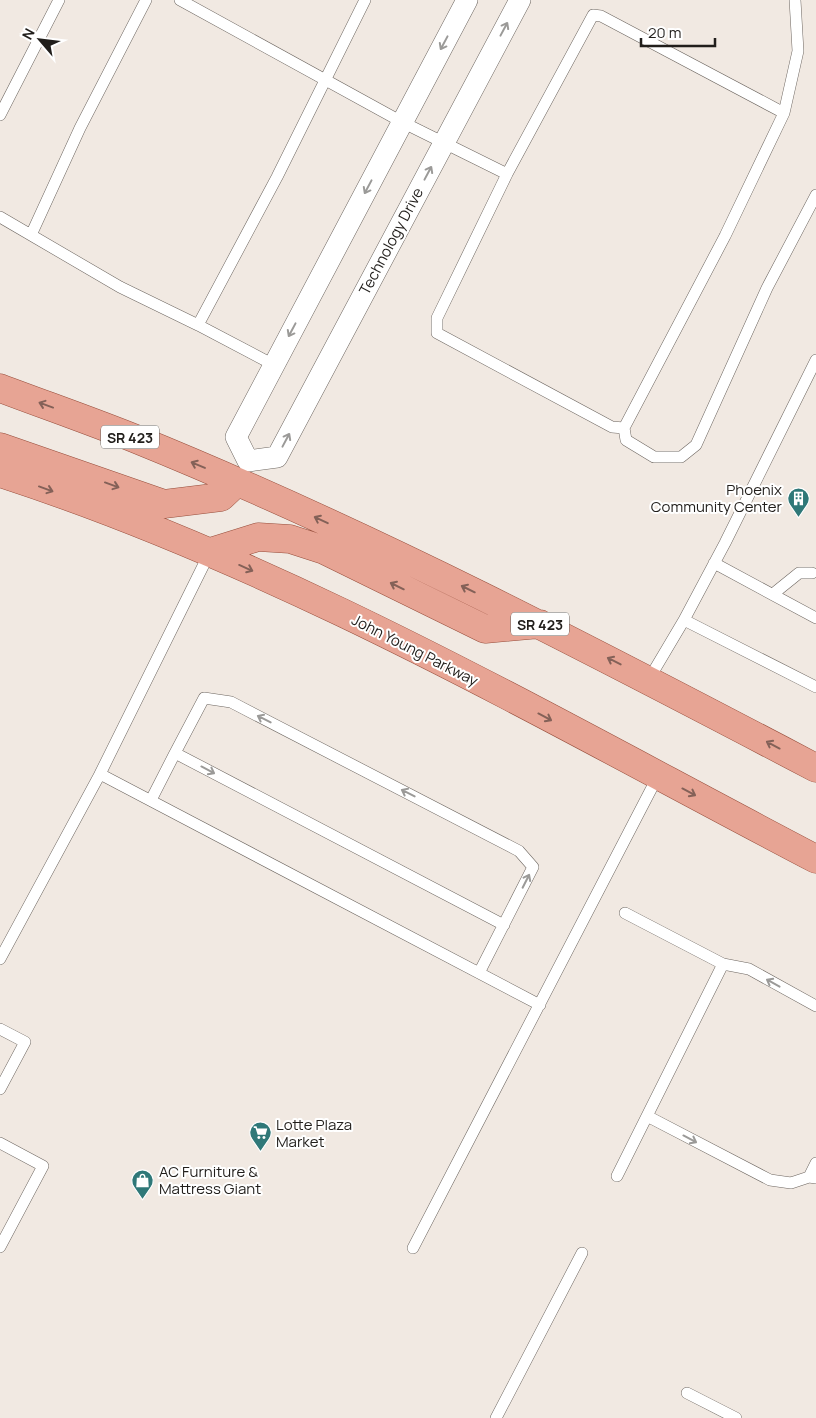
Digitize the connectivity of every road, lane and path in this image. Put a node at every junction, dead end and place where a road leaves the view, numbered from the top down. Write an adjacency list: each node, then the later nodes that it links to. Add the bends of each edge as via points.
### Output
1 (59, 0): 10 (lane)
2 (146, 0): 16 (lane, via 80,128)
3 (180, 0): 8 (lane)
4 (365, 0): 8 (lane)
5 (467, 0): 11 (street, one-way to 11)
6 (520, 0): 12 (street, Technology Drive, one-way to 6)
7 (795, 0): 9 (lane, via 798,51)
8 (326, 80): 11 (lane); 17 (lane)
9 (784, 113): 13 (lane, via 601,16 593,15); 21 (lane, via 725,236)
10 (0, 114)
11 (402, 122): 12 (lane); 19 (street, one-way to 19)
12 (444, 142): 13 (lane); 23 (street, Technology Drive, one-way to 12, via 277,457)
13 (507, 174): 21 (lane, via 437,318 437,333 612,427)
14 (816, 194): 21 (lane, via 767,288 696,445 681,457 654,457 626,440)
15 (0, 217): 16 (lane)
16 (31, 235): 17 (lane, via 120,288)
17 (198, 325): 19 (lane)
18 (816, 360): 26 (lane)
19 (274, 364): 23 (street, via 236,437)
20 (0, 388): 23 (main road, SR 423, one-way to 20, via 134,438)
21 (624, 428)
22 (0, 447): 23 (main road, one-way to 23, via 164,504 221,497)
23 (242, 471): 31 (main road, SR 423, one-way to 23)
24 (0, 472): 25 (main road, John Young Parkway, one-way to 25)
25 (210, 552): 31 (main road, one-way to 25, via 485,629 324,550 290,539 258,537); 36 (lane); 37 (main road, John Young Parkway, one-way to 37, via 404,643)
26 (714, 563): 28 (lane); 30 (lane)
27 (812, 573): 28 (lane, via 799,573)
28 (772, 594): 29 (lane)
29 (816, 618)
30 (684, 620): 32 (lane); 33 (lane)
31 (540, 624): 32 (main road, SR 423, one-way to 31)
32 (649, 679): 35 (main road, SR 423, one-way to 32)
33 (816, 687)
34 (175, 753): 38 (lane); 41 (lane, one-way to 41); 41 (lane, one-way to 34, via 533,867 510,846 231,702 204,698)
35 (815, 766)
36 (100, 774): 38 (lane); 42 (lane)
37 (658, 776): 39 (main road, John Young Parkway, one-way to 39); 45 (lane)
38 (151, 800): 44 (lane)
39 (816, 859)
40 (625, 914): 43 (lane)
41 (504, 925): 44 (lane)
42 (0, 959)
43 (723, 964): 46 (lane, one-way to 43, via 749,969); 49 (lane)
44 (479, 973): 45 (lane)
45 (540, 1005): 55 (lane)
46 (816, 1006)
47 (0, 1029): 48 (lane, via 25,1042)
48 (0, 1089)
49 (647, 1116): 52 (lane); 53 (lane, one-way to 53, via 770,1180 791,1183)
50 (0, 1143): 54 (lane, via 43,1166)
51 (816, 1163): 53 (lane)
52 (617, 1176)
53 (812, 1178)
54 (0, 1247)
55 (413, 1248)
56 (582, 1253): 58 (lane)
57 (687, 1393): 59 (lane)
58 (496, 1418)
59 (736, 1418)

